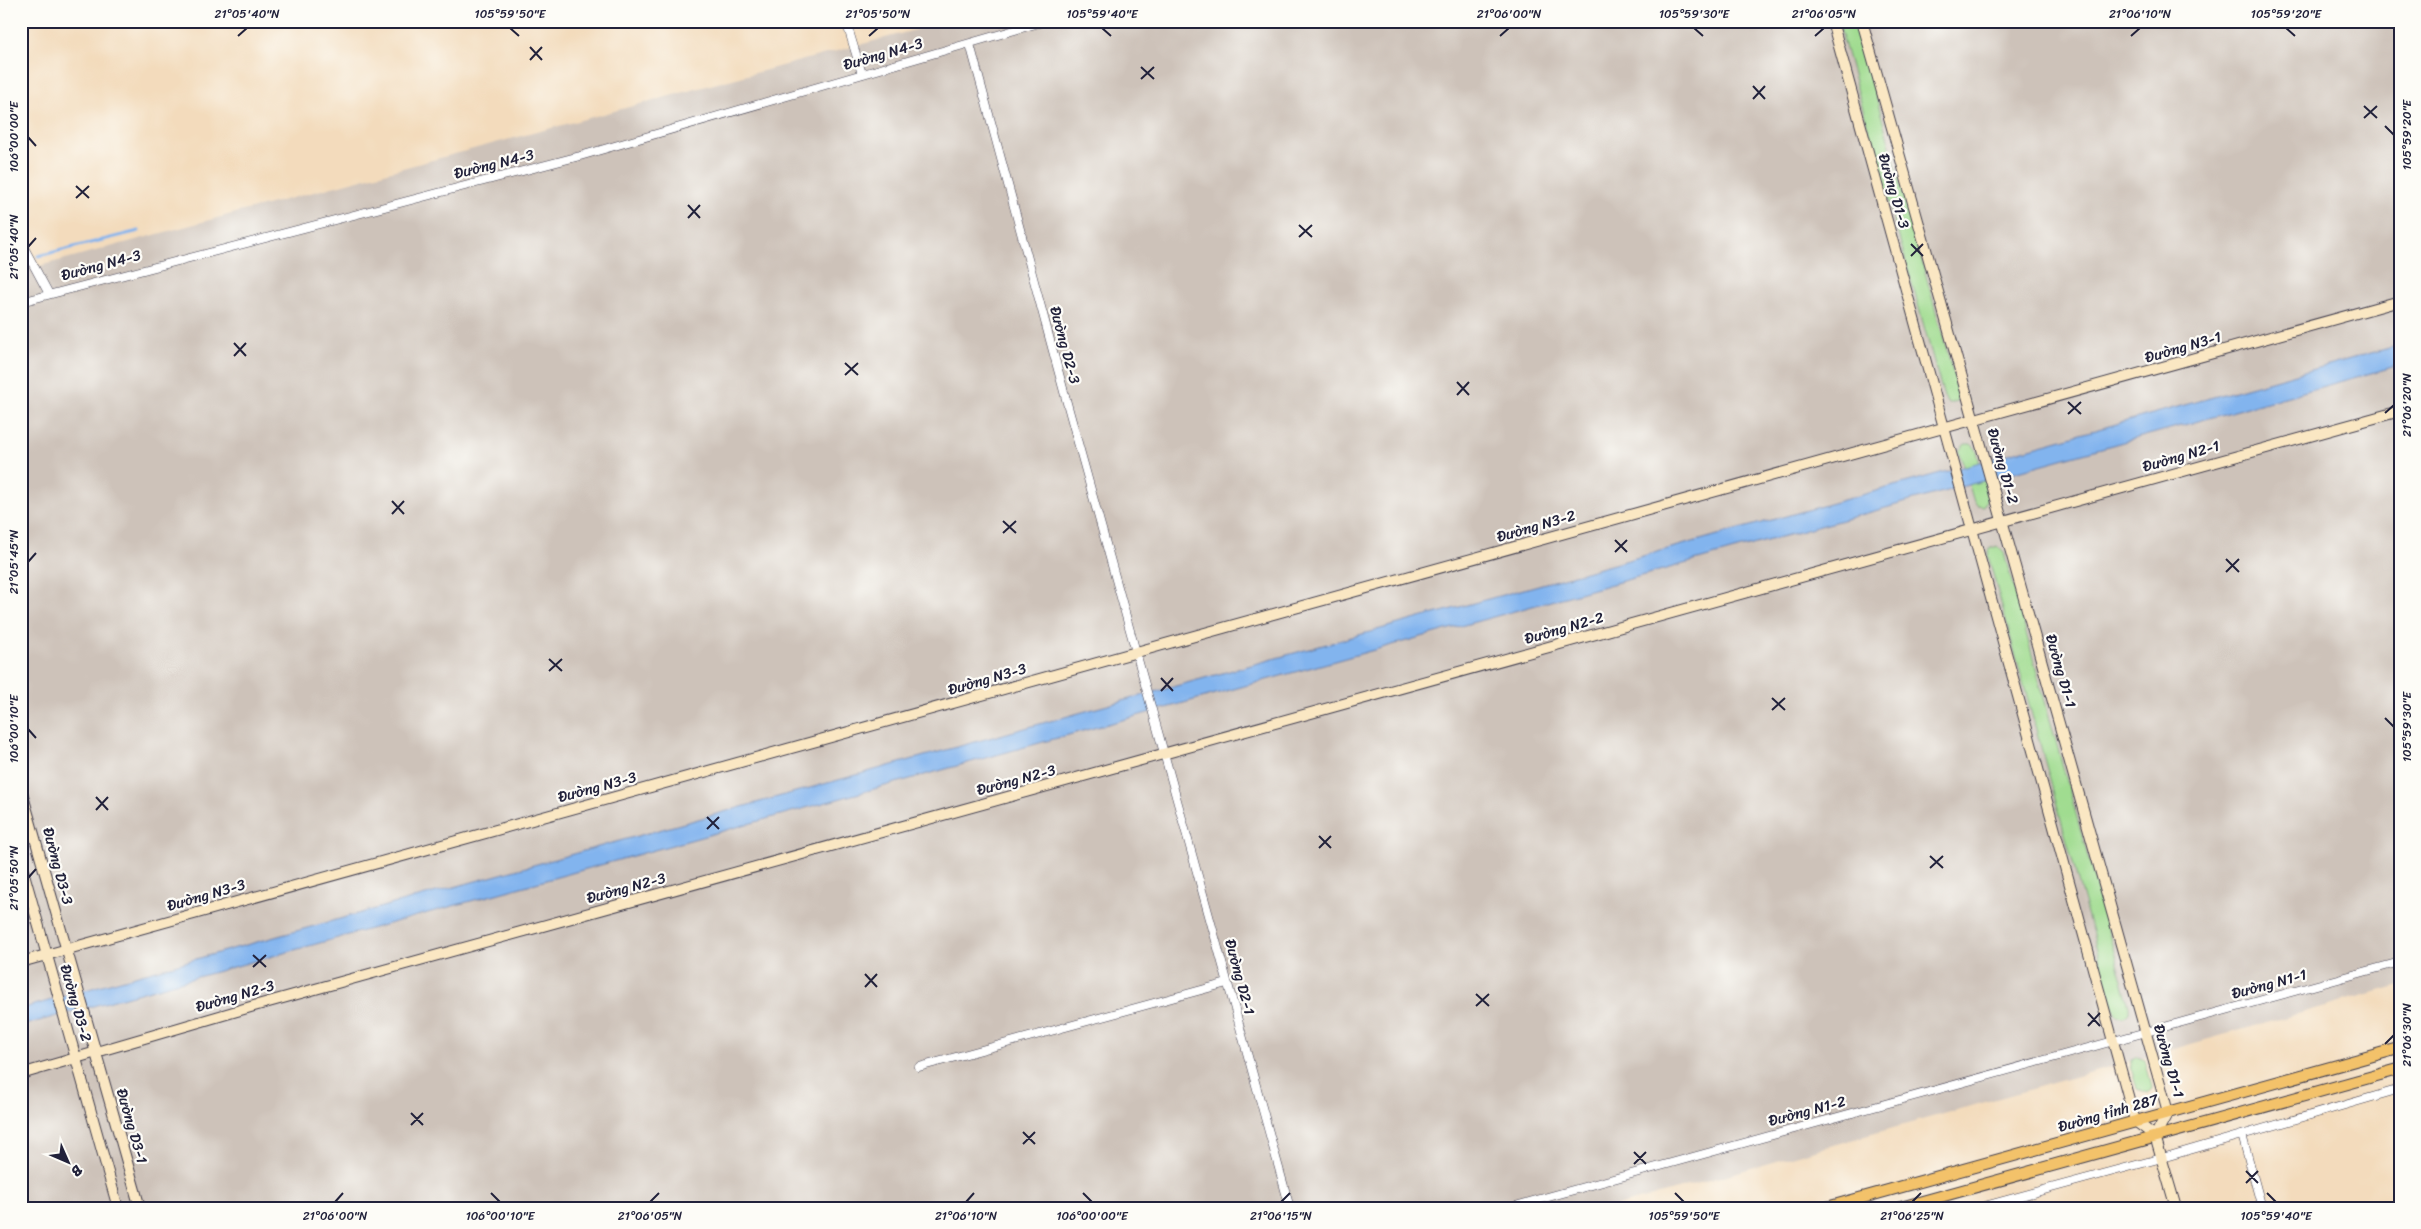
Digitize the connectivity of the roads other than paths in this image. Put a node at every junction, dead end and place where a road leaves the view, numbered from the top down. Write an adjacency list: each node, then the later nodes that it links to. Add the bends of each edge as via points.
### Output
1 (846, 21): 6 (street)
2 (1046, 21): 5 (street, Đường N4-3)
3 (1832, 21): 13 (street, Đường D1-3)
4 (1862, 21): 12 (street, Đường D1-3)
5 (970, 44): 6 (street, Đường N4-3); 16 (street, Đường D2-3)
6 (862, 74): 8 (street, Đường N4-3, via 580,156)
7 (21, 242): 8 (street)
8 (49, 294): 10 (street, Đường N4-3)
9 (2400, 301): 12 (street, Đường N3-1)
10 (21, 302)
11 (2400, 410): 14 (street, Đường N2-1)
12 (1974, 418): 13 (street, Đường N3-1); 14 (street, Đường D1-2)
13 (1943, 426): 15 (street); 16 (street, Đường N3-2)
14 (2004, 522): 15 (street, Đường N2-1); 25 (street, Đường D1-1)
15 (1971, 530): 17 (street, Đường N2-2); 26 (street)
16 (1136, 653): 17 (street, Đường D2-3); 20 (street, Đường N3-3, via 304,882)
17 (1164, 754): 24 (street, Đường D2-1); 28 (street, Đường N2-3)
18 (21, 789): 20 (street, Đường D3-3)
19 (21, 863): 21 (street)
20 (66, 951): 21 (street, Đường N3-3); 28 (street, Đường D3-2)
21 (47, 956): 22 (street, Đường N3-3); 29 (street, Đường D3-2)
22 (21, 962)
23 (2400, 962): 25 (street, Đường N1-1)
24 (1227, 983): 30 (street); 43 (street, Đường D2-1)
25 (2145, 1032): 26 (street, Đường N1-1); 34 (street, Đường D1-1)
26 (2114, 1040): 35 (street); 39 (street, Đường N1-2)
27 (2400, 1048): 34 (main road, Đường tỉnh 287)
28 (96, 1052): 29 (street, Đường N2-3); 42 (street, Đường D3-1)
29 (77, 1058): 32 (street, Đường N2-3); 41 (street)
30 (918, 1067)
31 (2400, 1069): 37 (main road)
32 (21, 1074)
33 (2400, 1089): 36 (street)
34 (2168, 1112): 35 (main road, Đường tỉnh 287); 37 (street, Đường D1-1)
35 (2135, 1121): 37 (street); 45 (main road, Đường tỉnh 287)
36 (2242, 1135): 38 (street); 49 (street)
37 (2155, 1136): 38 (street); 46 (main road)
38 (2162, 1158): 40 (street); 48 (street)
39 (1525, 1206): 44 (street, Đường N1-2)
40 (1993, 1206): 47 (street)
41 (118, 1208)
42 (140, 1208)
43 (1290, 1208)
44 (1508, 1208)
45 (1825, 1208)
46 (1899, 1208)
47 (1977, 1208)
48 (2176, 1208)
49 (2262, 1208)

